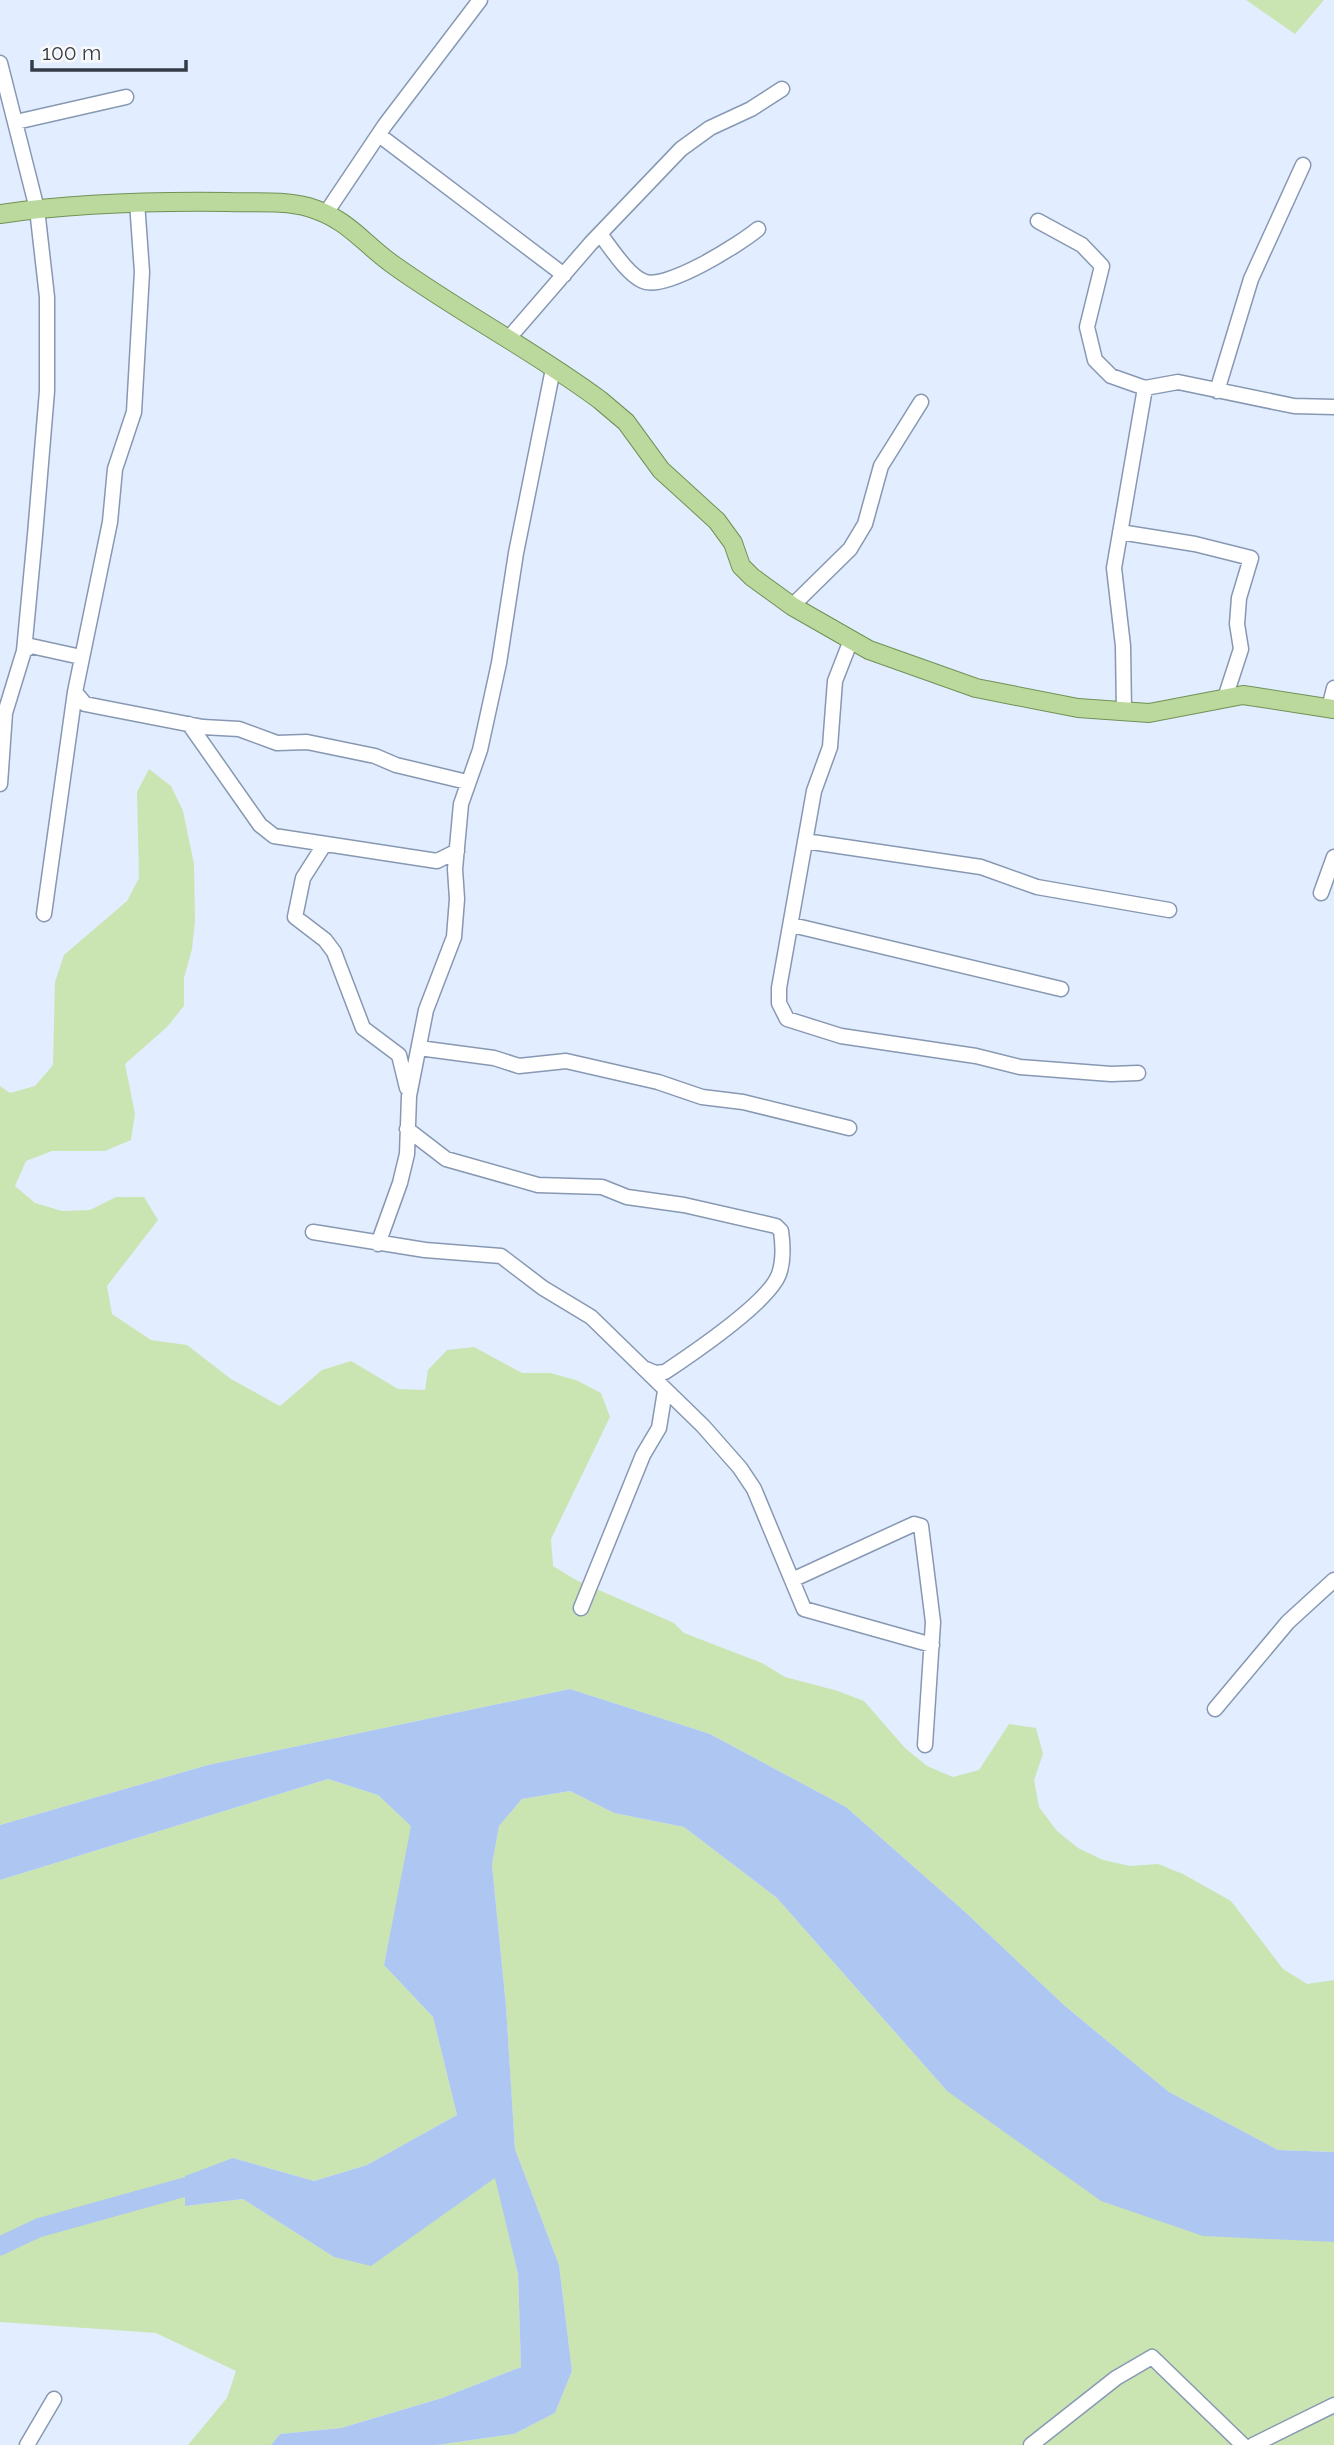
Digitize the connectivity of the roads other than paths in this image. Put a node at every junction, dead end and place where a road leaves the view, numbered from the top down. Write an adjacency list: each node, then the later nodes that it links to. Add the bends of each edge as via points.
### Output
1 (480, 0): 6 (street)
2 (0, 63): 5 (street)
3 (782, 89): 14 (street, via 695,137)
4 (126, 97): 5 (street)
5 (16, 122): 9 (street)
6 (379, 135): 10 (street); 15 (street)
7 (1303, 165): 19 (street, via 1251,279)
8 (137, 202): 9 (main road); 10 (main road, via 279,203); 26 (street, via 142,272 134,412 115,469 110,522)
9 (37, 209): 11 (main road); 25 (street, via 47,296 47,391)
10 (326, 213): 16 (main road, via 353,228 392,264)
11 (0, 214)
12 (1038, 221): 18 (street, via 1082,245 1098,260 1102,272 1087,327 1095,360 1111,376)
13 (758, 229): 14 (street, via 729,251 657,284 640,280)
14 (600, 234): 15 (street)
15 (564, 275): 16 (street)
16 (508, 339): 17 (main road)
17 (553, 369): 23 (main road, via 626,422 662,470 729,536 741,565); 34 (street, via 499,663 480,750)
18 (1145, 388): 19 (street, via 1178,382); 22 (street)
19 (1217, 390): 21 (street, via 1294,406)
20 (921, 402): 23 (street, via 881,466 865,524 850,549)
21 (1334, 407)
22 (1119, 532): 29 (street, via 1251,558 1239,598 1241,649); 31 (street, via 1114,582 1123,646)
23 (792, 606): 24 (main road)
24 (851, 640): 31 (main road, via 976,688); 36 (street, via 835,681 830,747 814,791)
25 (24, 651): 26 (street, via 31,646); 32 (street)
26 (81, 657): 28 (street)
27 (1334, 688): 30 (street)
28 (75, 692): 33 (street, via 85,704); 42 (street)
29 (1224, 698): 30 (main road, via 1243,695); 31 (main road, via 1177,710)
30 (1332, 708)
31 (1124, 712)
32 (3, 713): 35 (street)
33 (189, 724): 34 (street, via 239,729 277,743 298,741 348,751); 37 (street, via 268,832)
34 (467, 782): 38 (street)
35 (0, 784)
36 (805, 841): 41 (street, via 981,867 1037,887); 43 (street)
37 (324, 845): 38 (street, via 437,860); 47 (street, via 303,878 295,917 334,953 363,1027 399,1055)
38 (457, 851): 45 (street, via 454,936 426,1010)
39 (1334, 858): 40 (street)
40 (1321, 893)
41 (1169, 910)
42 (44, 914)
43 (792, 925): 44 (street); 46 (street, via 779,988 782,1012 792,1023 841,1036 1020,1066)
44 (1061, 989)
45 (419, 1048): 47 (street); 48 (street, via 519,1066 566,1061 702,1097 743,1102)
46 (1138, 1073)
47 (409, 1096): 49 (street)
48 (849, 1128)
49 (407, 1129): 51 (street, via 400,1183); 52 (street, via 446,1159 538,1185 603,1187 627,1197 776,1226 782,1238 782,1264 772,1286 665,1372)
50 (313, 1232): 51 (street)
51 (378, 1244): 52 (street, via 506,1258 543,1288 591,1317)
52 (645, 1369): 53 (street)
53 (665, 1391): 54 (street, via 740,1468 754,1489); 56 (street, via 659,1428 643,1455)
54 (792, 1580): 57 (street, via 804,1609); 57 (street, via 918,1524 923,1530)
55 (1334, 1580): 58 (street, via 1288,1622)
56 (581, 1608)
57 (932, 1645): 59 (street)
58 (1215, 1709)
59 (925, 1745)
60 (54, 2399): 62 (street)
61 (1334, 2404): 65 (street)
62 (27, 2445)
63 (1031, 2445): 64 (street, via 1116,2378 1152,2357)
64 (1243, 2445)
65 (1253, 2445)

